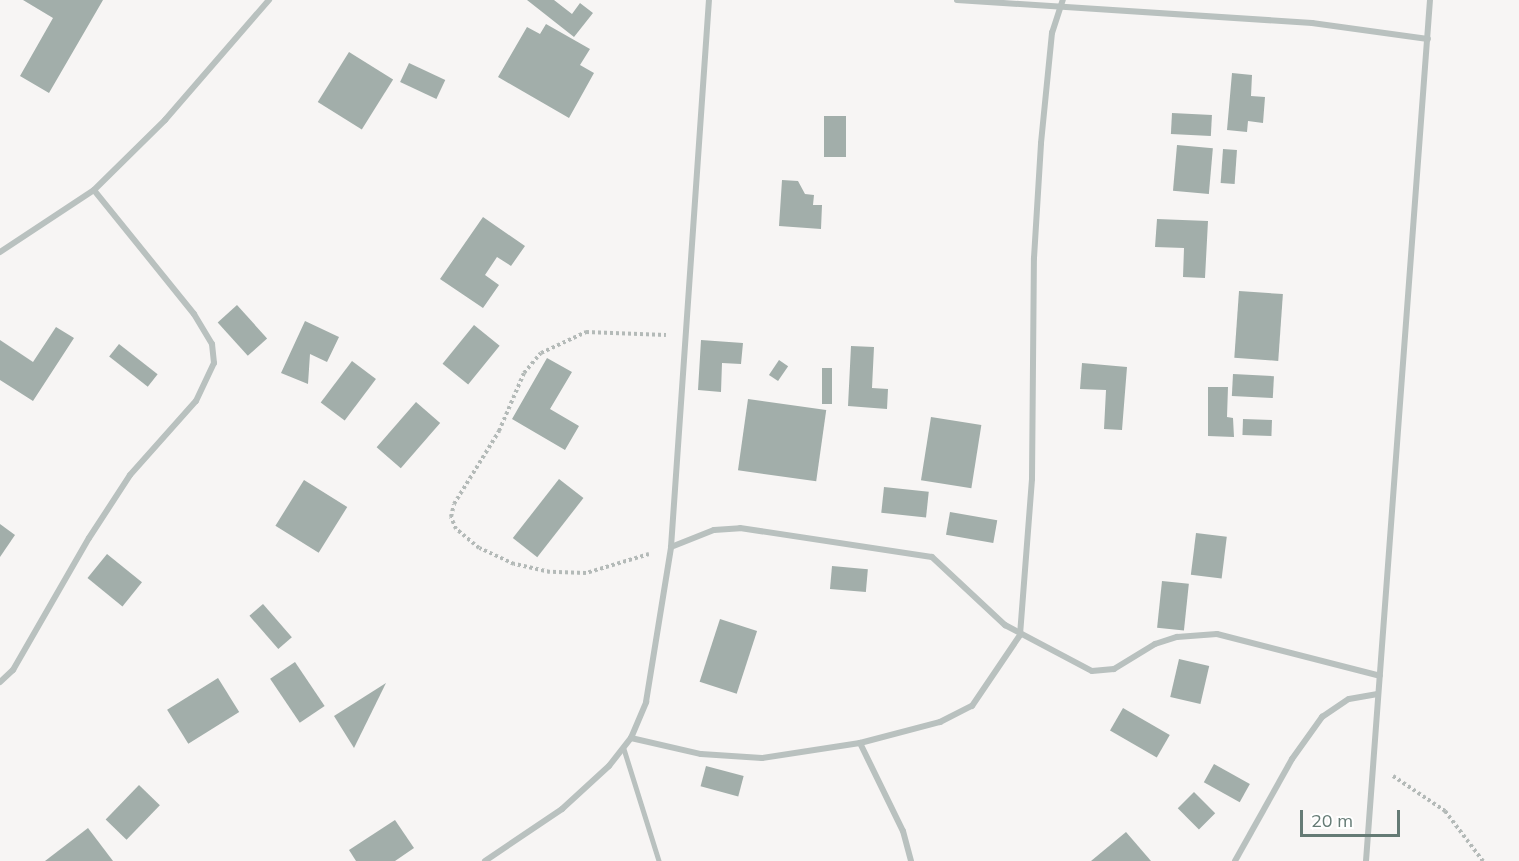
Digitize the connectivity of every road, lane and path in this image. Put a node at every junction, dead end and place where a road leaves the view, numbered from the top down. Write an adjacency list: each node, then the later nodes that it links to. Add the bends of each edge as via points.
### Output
1 (270, 0): 8 (street, via 165,120)
2 (709, 0): 10 (street)
3 (957, 0): 6 (street)
4 (1063, 0): 6 (street)
5 (1430, 0): 7 (street)
6 (1058, 9): 7 (street, via 1312,23); 12 (street, via 1048,62 1035,246 1032,479)
7 (1428, 39): 13 (street)
8 (94, 190): 9 (street); 14 (street, via 194,314 212,344 214,363 196,401 130,474 89,537 31,641)
9 (0, 252)
10 (688, 336): 11 (street); 11 (path, via 586,332 541,353 524,373 499,431 454,504 451,517 456,529 478,548 514,564 550,572 606,569)
11 (671, 547): 12 (street, via 714,530 740,528 911,551 932,557); 16 (street, via 646,702)
12 (1020, 635): 13 (street, via 1092,671 1104,672 1155,644 1177,637 1217,634); 17 (street, via 988,687 960,715)
13 (1380, 676): 15 (street)
14 (0, 682)
15 (1378, 694): 19 (street); 23 (street, via 1349,699 1322,717 1286,769)
16 (631, 738): 17 (street, via 701,754 762,758); 18 (street)
17 (860, 743): 22 (street, via 903,831)
18 (624, 749): 20 (street, via 562,809); 21 (lane)
19 (1373, 764): 24 (street); 25 (path, via 1445,811)
20 (485, 861)
21 (659, 861)
22 (911, 861)
23 (1235, 861)
24 (1366, 861)
25 (1483, 861)

